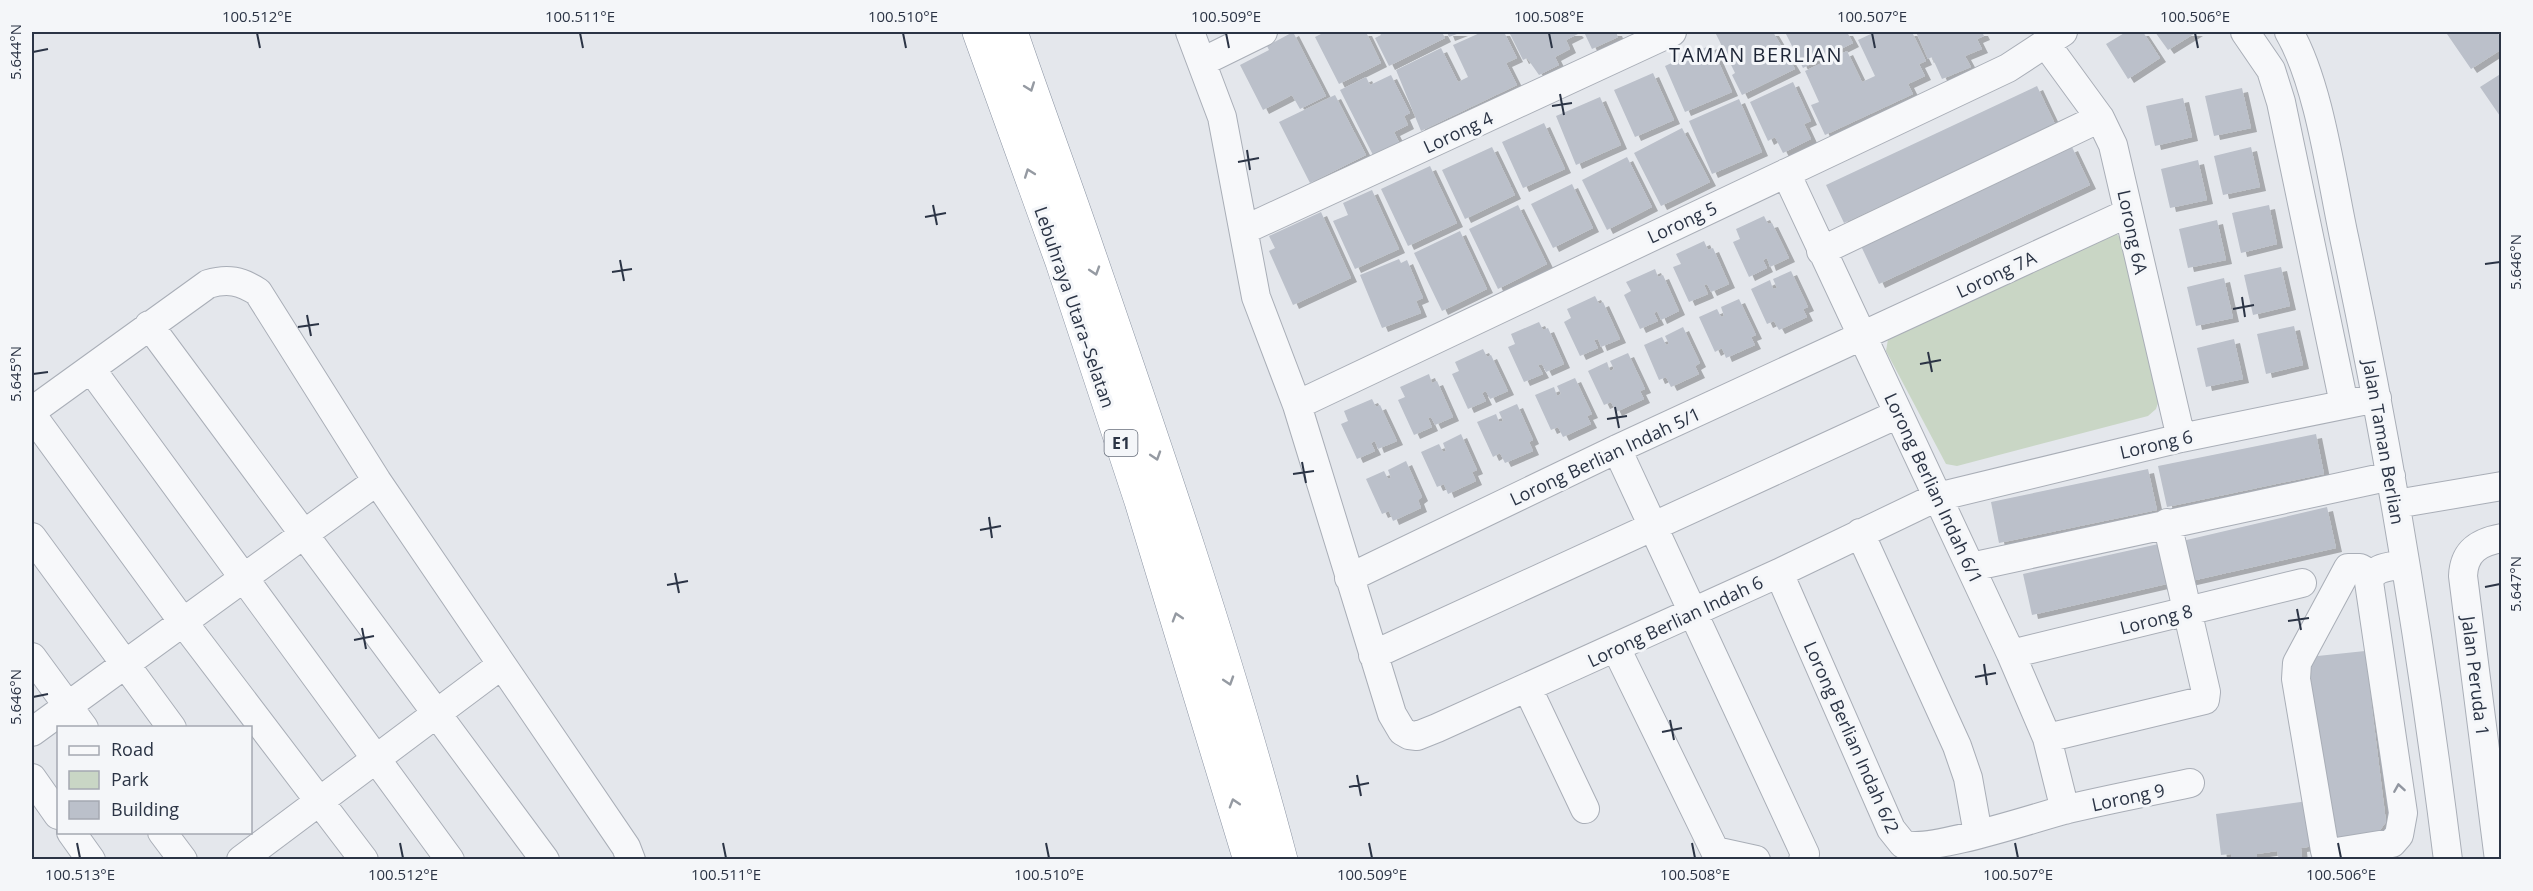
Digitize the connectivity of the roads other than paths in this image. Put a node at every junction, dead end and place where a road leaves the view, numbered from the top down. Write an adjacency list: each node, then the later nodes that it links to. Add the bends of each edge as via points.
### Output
1 (979, 32): 77 (highway, Lebuhraya Utara–Selatan / E1, one-way to 1, via 1062,262)
2 (1011, 32): 78 (highway, Lebuhraya Utara–Selatan / E1, one-way to 78, via 1172,502)
3 (1191, 32): 9 (street)
4 (1263, 32): 9 (street)
5 (1672, 32): 13 (street, Lorong 4)
6 (2245, 32): 20 (street, via 2271,70 2281,102)
7 (2289, 32): 18 (street, Jalan Taman Berlian, via 2305,66)
8 (2054, 38): 10 (street, Lorong 6A); 11 (street, Lorong 5, via 2008,68)
9 (1202, 62): 13 (street, via 1222,117)
10 (2100, 118): 12 (street, Lorong 6A, via 2113,145); 14 (street)
11 (1786, 173): 14 (street, Lorong Berlian Indah 6/1); 19 (street, Lorong 5)
12 (2128, 213): 16 (street, Lorong 7A); 23 (street, Lorong 6A)
13 (1244, 230): 19 (street, via 1256,297)
14 (1821, 251): 16 (street, Lorong Berlian Indah 6/1)
15 (149, 325): 17 (street); 26 (street, via 208,284 230,280 258,292); 33 (street)
16 (1863, 336): 22 (street, Lorong Berlian Indah 6/1); 24 (street, Lorong Berlian Indah 5/1)
17 (91, 369): 21 (street); 40 (street)
18 (2377, 398): 20 (street, Lorong 6); 25 (street, Jalan Taman Berlian)
19 (1297, 405): 41 (street)
20 (2344, 405): 23 (street, Lorong 6)
21 (32, 413): 45 (street)
22 (1898, 414): 28 (street, Lorong Berlian Indah 6/1); 31 (street)
23 (2181, 438): 28 (street, Lorong 6)
24 (1617, 449): 31 (street); 41 (street, Lorong Berlian Indah 5/1)
25 (2391, 476): 29 (street, Jalan Taman Berlian); 30 (street)
26 (377, 481): 33 (street); 51 (street)
27 (2502, 486): 29 (street)
28 (1937, 497): 32 (street, Lorong Berlian Indah 6); 37 (street, Lorong Berlian Indah 6/1)
29 (2396, 504): 36 (street, Jalan Taman Berlian)
30 (2167, 523): 37 (street); 43 (street)
31 (1652, 528): 44 (street); 48 (street)
32 (1860, 533): 38 (street, Lorong Berlian Indah 6); 68 (street, via 1957,746 1968,778)
33 (303, 535): 40 (street); 53 (street)
34 (32, 537): 50 (street)
35 (2502, 538): 61 (street, Jalan Peruda 1, via 2478,544 2463,565)
36 (2405, 564): 39 (street, via 2377,569); 81 (street, Jalan Taman Berlian)
37 (1971, 567): 47 (street, Lorong Berlian Indah 6/1)
38 (1779, 573): 44 (street, Lorong Berlian Indah 6); 68 (street, Lorong Berlian Indah 6/2, via 1897,839 1909,847)
39 (2371, 574): 70 (street, one-way to 39, via 2403,813 2369,593); 70 (street, via 2360,568 2348,568 2302,650 2296,679 2325,851)
40 (244, 578): 45 (street); 58 (street)
41 (1349, 578): 48 (street)
42 (2302, 583): 43 (street, Lorong 8)
43 (2188, 611): 47 (street, Lorong 8); 57 (street, via 2205,700)
44 (1691, 612): 46 (street, Lorong Berlian Indah 6); 80 (street, via 1805,854)
45 (183, 622): 50 (street); 62 (street)
46 (1616, 648): 52 (street, Lorong Berlian Indah 6); 79 (street, via 1715,851)
47 (2011, 654): 57 (street, Lorong Berlian Indah 6/1)
48 (1373, 655): 52 (street, Lorong Berlian Indah 6, via 1392,714 1409,735 1417,736)
49 (32, 657): 54 (street)
50 (124, 665): 54 (street); 55 (street)
51 (500, 666): 53 (street); 76 (street, via 626,846)
52 (1528, 689): 63 (street)
53 (436, 714): 58 (street); 75 (street)
54 (76, 717): 56 (street)
55 (170, 726)
56 (32, 732)
57 (2047, 738): 64 (street, Lorong Berlian Indah 6/1)
58 (376, 759): 62 (street); 74 (street)
59 (32, 778): 65 (street)
60 (2190, 783): 64 (street, Lorong 9)
61 (2496, 790): 82 (street, Jalan Peruda 1)
62 (320, 800): 69 (street); 73 (street)
63 (1585, 809)
64 (2066, 810): 68 (street, Lorong Berlian Indah 6/2)
65 (57, 814)
66 (72, 834): 71 (street)
67 (164, 834): 72 (street)
68 (1978, 834)
69 (256, 849)
70 (2394, 851)
71 (91, 860)
72 (183, 860)
73 (364, 860)
74 (450, 860)
75 (545, 860)
76 (631, 860)
77 (1250, 860)
78 (1281, 860)
79 (1756, 860)
80 (1803, 860)
81 (2448, 860)
82 (2499, 860)

